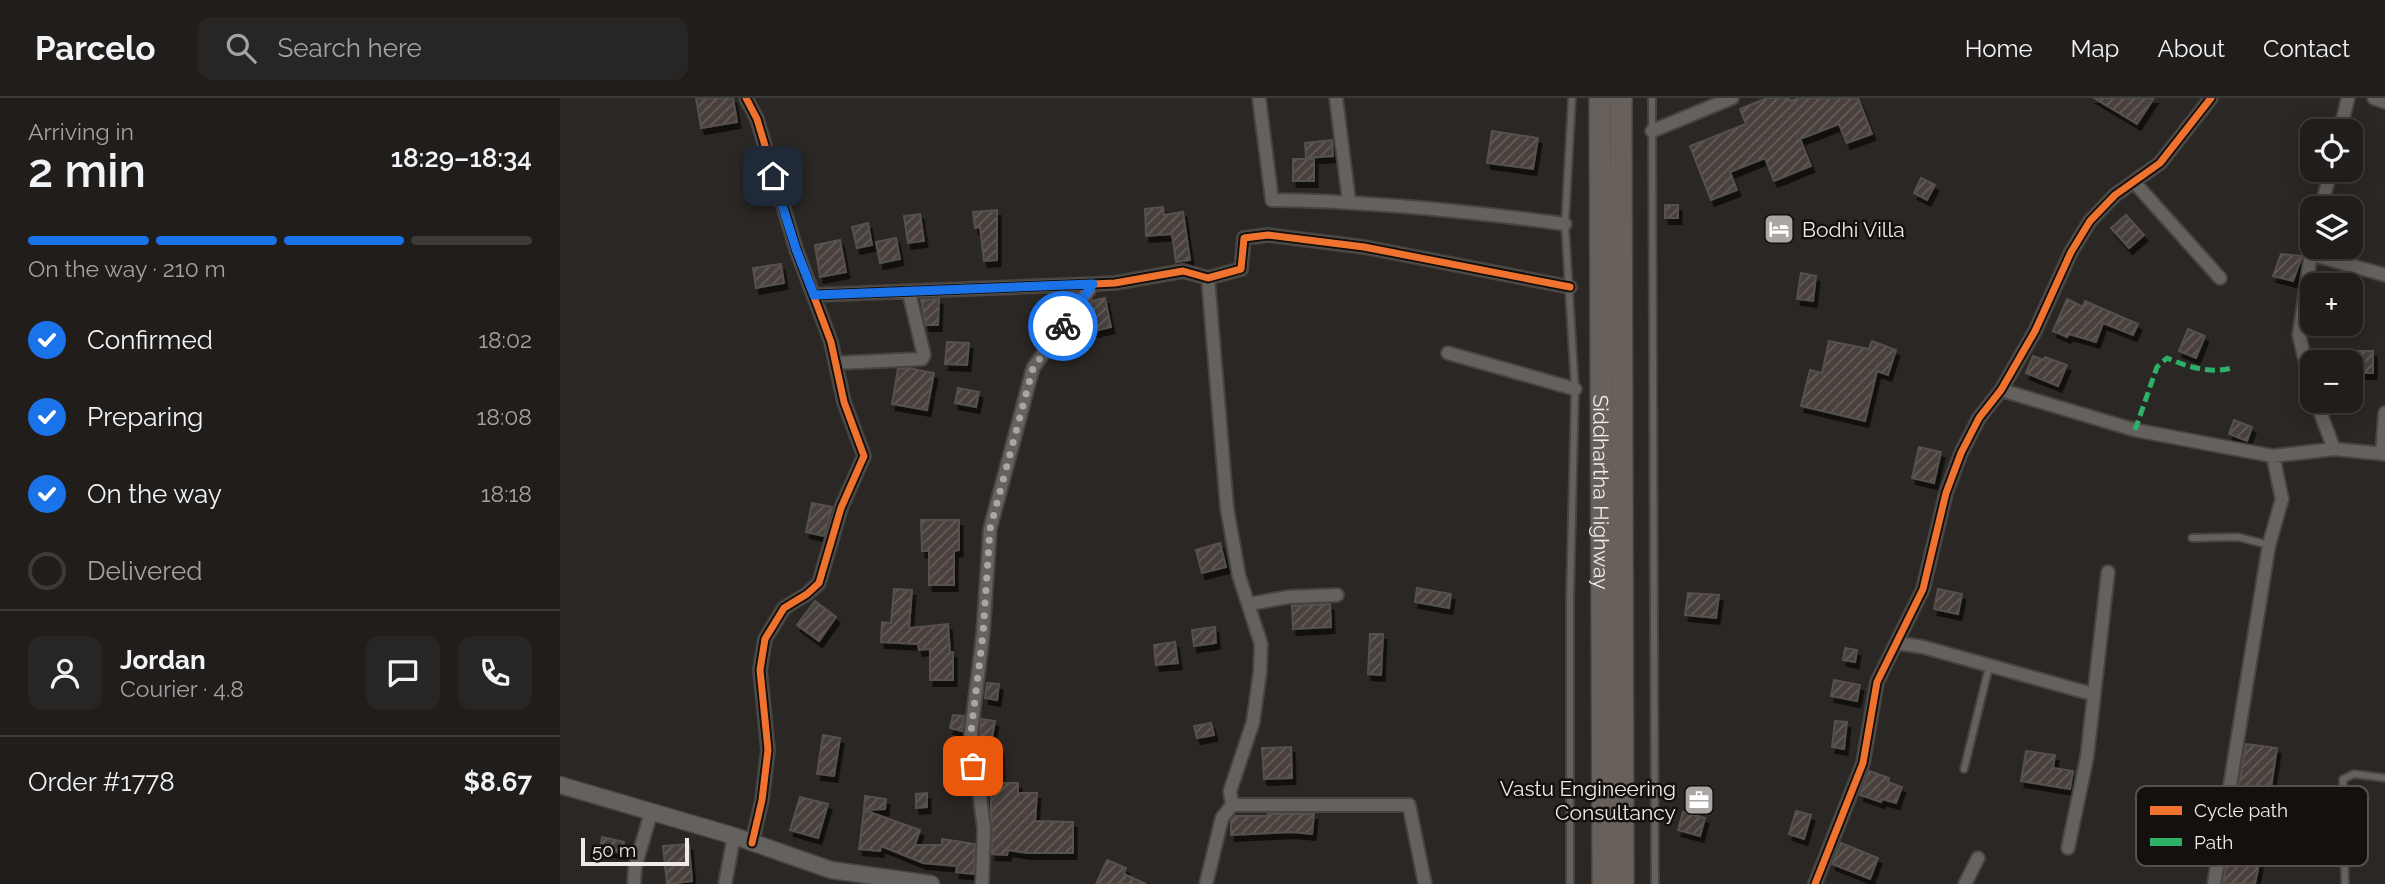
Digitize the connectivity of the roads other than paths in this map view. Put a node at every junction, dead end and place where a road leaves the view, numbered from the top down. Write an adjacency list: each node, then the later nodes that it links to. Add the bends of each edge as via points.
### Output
1 (746, 98): 26 (street, via 757,119)
2 (1259, 98): 16 (street, via 1272,200)
3 (1336, 98): 16 (street)
4 (1572, 98): 17 (lane)
5 (1600, 98): 66 (highway, Siddhartha Highway)
6 (1621, 98): 67 (highway, Siddhartha Highway)
7 (1652, 98): 14 (lane)
8 (1732, 98): 14 (street)
9 (2211, 98): 15 (street, via 2160,163)
10 (2348, 98): 13 (street)
11 (2374, 98): 12 (street)
12 (2385, 102)
13 (2343, 119)
14 (1652, 131): 68 (lane)
15 (2134, 181): 22 (street); 31 (street, via 2090,221)
16 (1349, 201): 17 (street)
17 (1565, 224): 24 (lane)
18 (2310, 259): 27 (street, via 2299,335)
19 (2338, 259): 20 (street)
20 (2385, 275)
21 (1208, 278): 23 (street, via 1183,271); 24 (street, via 1241,270 1244,238 1268,235 1364,247); 41 (street, via 1227,508)
22 (2220, 278)
23 (1093, 284): 25 (street); 62 (street, via 1033,368 990,529 971,732 984,829)
24 (1570, 288): 30 (lane)
25 (909, 293): 26 (street); 29 (street, via 922,359)
26 (814, 295): 29 (street)
27 (2303, 350)
28 (1448, 353): 30 (street)
29 (836, 363): 53 (street, via 844,402 864,456 841,508 819,583 784,608 765,639 760,670 768,750)
30 (1575, 389): 65 (lane)
31 (2001, 390): 36 (street, via 2135,429); 42 (street, via 1979,418 1961,453 1946,493 1923,589)
32 (2320, 413): 34 (street)
33 (2385, 413): 35 (street)
34 (2334, 449): 35 (street); 36 (street)
35 (2383, 454)
36 (2273, 456): 38 (street, via 2282,499)
37 (2192, 538): 38 (lane, via 2238,537)
38 (2269, 545): 48 (street)
39 (2108, 572): 44 (street)
40 (1336, 595): 41 (street)
41 (1249, 604): 50 (street, via 1261,644 1260,672 1252,722 1230,790)
42 (1897, 643): 43 (street); 69 (street, via 1877,682 1863,763)
43 (1989, 667): 44 (street); 45 (lane)
44 (2092, 694): 54 (street, via 2087,757)
45 (1964, 769)
46 (2385, 778): 49 (lane, via 2354,774 2343,779)
47 (560, 785): 51 (street)
48 (2230, 786)
49 (2343, 786)
50 (1232, 805): 63 (street, via 1222,818); 64 (street, via 1409,806)
51 (651, 813): 52 (street); 59 (street)
52 (734, 836): 53 (street); 60 (street)
53 (752, 843): 58 (street)
54 (2068, 848)
55 (1978, 859): 70 (street)
56 (2217, 866): 71 (street)
57 (2345, 866): 72 (lane)
58 (857, 879): 61 (street)
59 (634, 884)
60 (724, 884)
61 (931, 884)
62 (982, 884)
63 (1206, 884)
64 (1425, 884)
65 (1570, 884)
66 (1603, 884)
67 (1623, 884)
68 (1655, 884)
69 (1815, 884)
70 (1965, 884)
71 (2214, 884)
72 (2345, 884)

